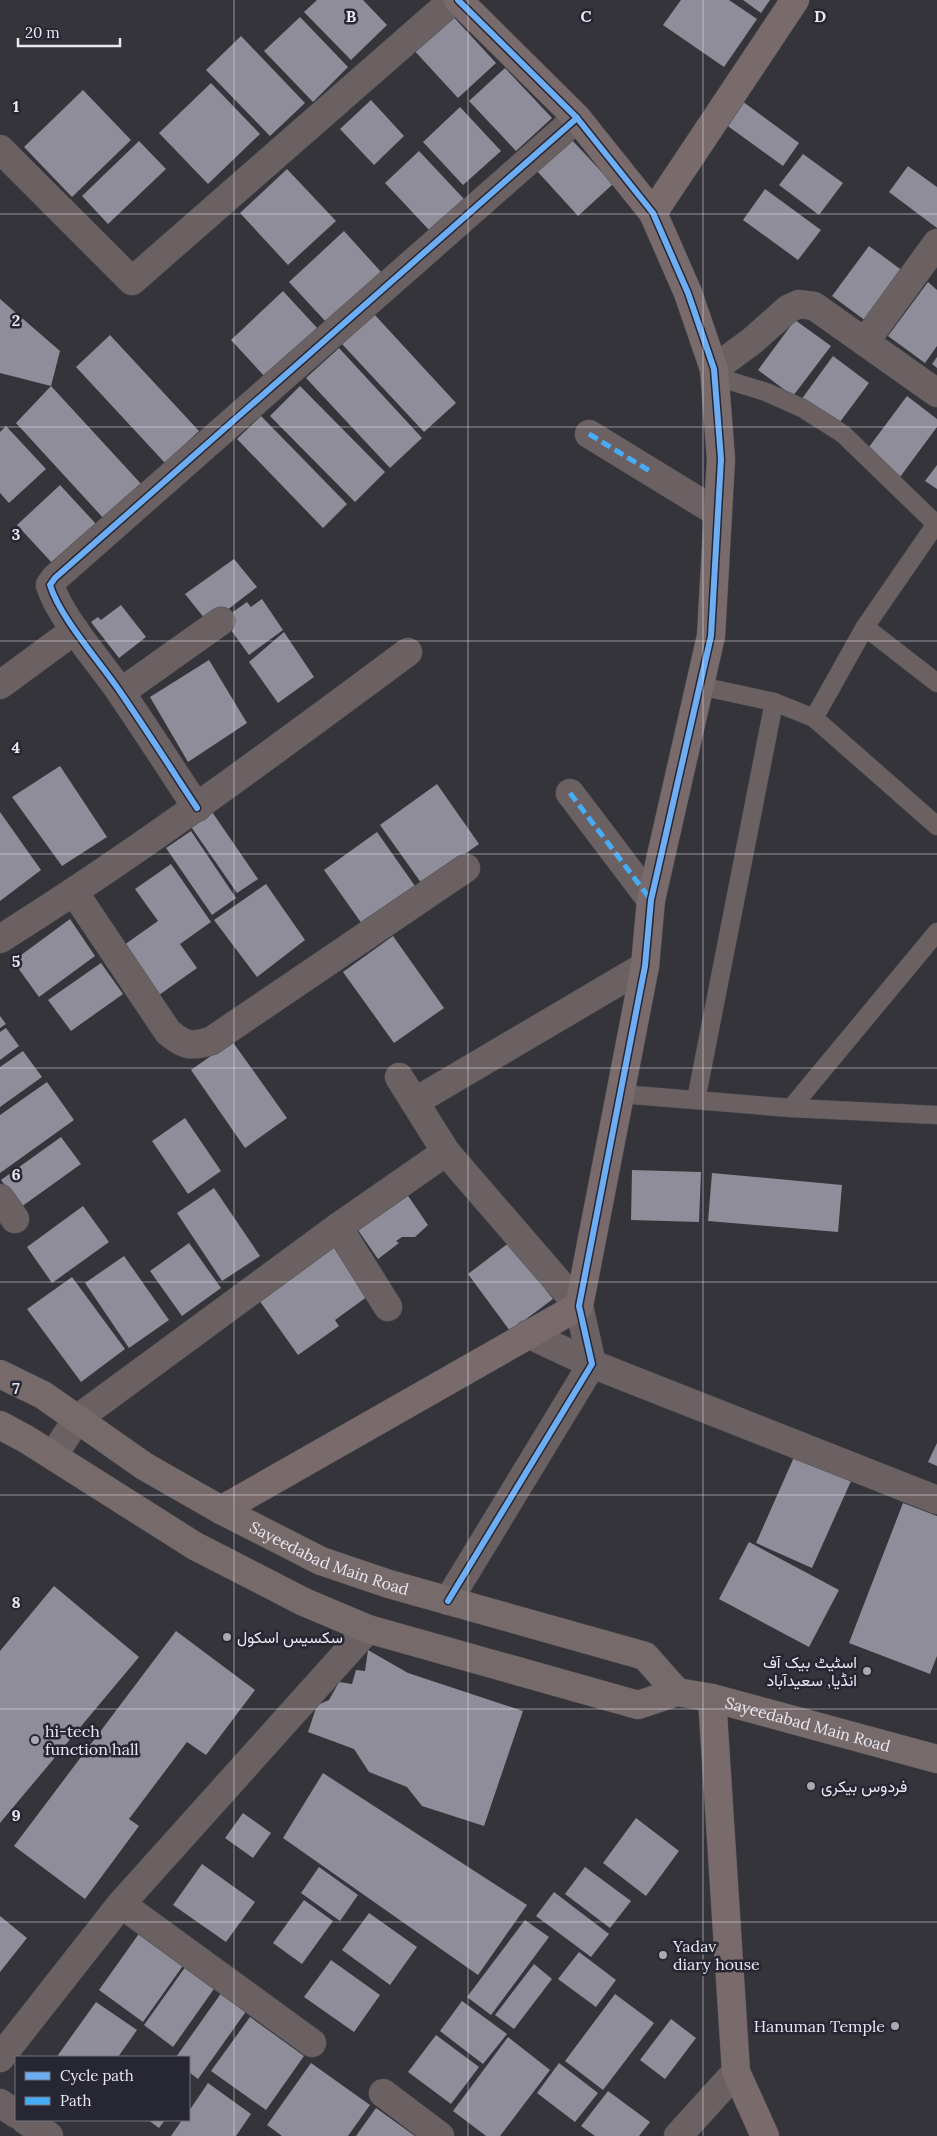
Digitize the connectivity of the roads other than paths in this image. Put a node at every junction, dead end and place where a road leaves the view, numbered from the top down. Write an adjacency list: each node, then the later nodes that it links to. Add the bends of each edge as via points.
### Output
1 (453, 0): 5 (street, via 132,281)
2 (458, 0): 4 (street)
3 (795, 0): 6 (street)
4 (578, 118): 6 (street); 16 (street, via 54,578 50,585 53,594)
5 (0, 149)
6 (653, 213): 9 (street, via 688,293)
7 (937, 243): 8 (street)
8 (865, 342): 9 (street, via 814,306 799,304 788,309); 10 (street)
9 (714, 372): 12 (street, via 721,459); 13 (lane, via 802,408 843,434)
10 (937, 393)
11 (589, 434): 12 (street)
12 (718, 513): 20 (street, via 711,636)
13 (936, 525): 15 (lane)
14 (221, 621): 21 (street)
15 (865, 627): 18 (lane); 23 (lane)
16 (75, 630): 19 (street); 21 (street)
17 (408, 652): 25 (street)
18 (937, 683)
19 (0, 685)
20 (700, 686): 22 (lane); 29 (street)
21 (121, 692): 25 (street)
22 (774, 702): 23 (lane); 35 (lane)
23 (814, 718): 26 (lane)
24 (570, 793): 29 (street)
25 (197, 808): 28 (street)
26 (937, 826)
27 (466, 868): 28 (street, via 211,1042 194,1046 180,1042 168,1032)
28 (74, 892): 31 (street)
29 (651, 900): 32 (street)
30 (937, 932): 37 (lane)
31 (0, 939)
32 (644, 966): 34 (street); 36 (street)
33 (399, 1076): 36 (street)
34 (621, 1094): 35 (lane); 41 (street)
35 (696, 1100): 37 (lane)
36 (416, 1101): 39 (street)
37 (791, 1108): 38 (lane)
38 (937, 1115)
39 (446, 1152): 40 (street); 41 (street)
40 (338, 1227): 42 (street); 46 (street)
41 (579, 1306): 43 (street); 44 (street)
42 (388, 1307)
43 (528, 1334): 44 (street); 50 (street)
44 (592, 1364): 49 (street); 51 (street)
45 (0, 1374): 46 (main road, Sayeedabad Main Road, via 43,1395)
46 (77, 1419): 48 (street); 50 (main road, Sayeedabad Main Road, via 144,1466)
47 (0, 1425): 48 (main road, Sayeedabad Main Road)
48 (53, 1456): 52 (main road, Sayeedabad Main Road, via 195,1546 304,1602)
49 (937, 1500)
50 (221, 1510): 51 (main road, Sayeedabad Main Road, via 321,1561)
51 (448, 1601): 53 (main road, Sayeedabad Main Road, via 644,1656)
52 (368, 1630): 53 (main road, Sayeedabad Main Road, via 638,1705); 56 (street)
53 (677, 1692): 54 (main road, Sayeedabad Main Road)
54 (712, 1698): 55 (main road, Sayeedabad Main Road); 59 (street)
55 (937, 1759)
56 (121, 1904): 57 (street); 58 (street)
57 (312, 2043)
58 (0, 2058)
59 (736, 2072): 66 (street); 67 (street)
60 (383, 2093): 65 (street)
61 (0, 2103): 62 (street)
62 (15, 2113)
63 (26, 2121): 64 (street)
64 (48, 2136)
65 (440, 2136)
66 (678, 2136)
67 (765, 2136)

